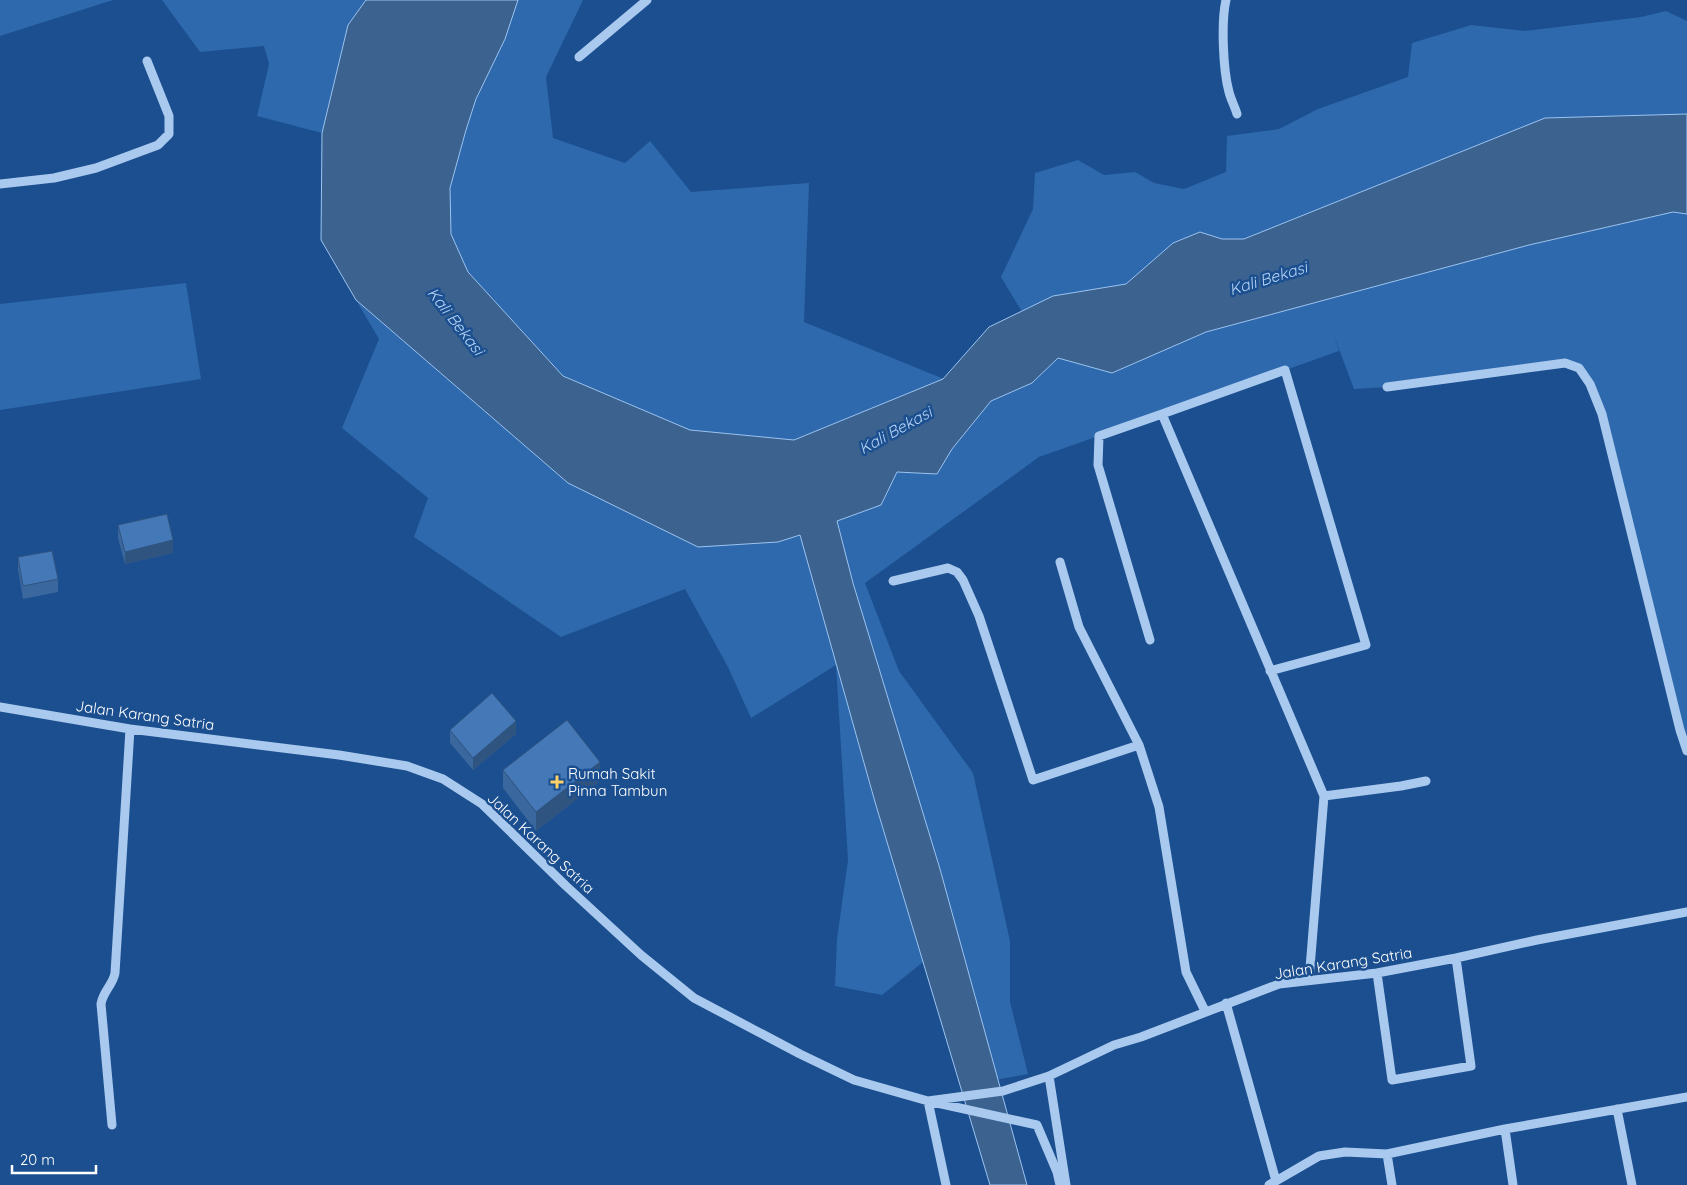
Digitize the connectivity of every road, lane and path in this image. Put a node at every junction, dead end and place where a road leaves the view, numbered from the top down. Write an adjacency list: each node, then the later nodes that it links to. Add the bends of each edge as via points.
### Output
1 (647, 0): 3 (street)
2 (1226, 0): 5 (street, via 1225,62 1229,91)
3 (579, 57)
4 (147, 61): 6 (street, via 169,116 169,134 158,145 96,168)
5 (1237, 114)
6 (0, 184)
7 (1387, 387): 16 (street, via 1565,362 1579,368 1590,384 1602,414)
8 (1162, 414): 11 (street, via 1099,436 1098,465); 12 (street); 12 (street, via 1285,370 1366,645)
9 (1060, 562): 15 (street, via 1080,627)
10 (893, 581): 15 (street, via 948,568 963,580 979,616 1033,780)
11 (1150, 640)
12 (1270, 671): 18 (street)
13 (0, 707): 14 (street, Jalan Karang Satria)
14 (130, 728): 27 (street, Jalan Karang Satria, via 407,766 443,779 482,804 634,949 694,998 854,1080); 29 (street, via 115,973 101,1004)
15 (1139, 745): 24 (street, via 1159,807 1186,972)
16 (1687, 751)
17 (1426, 781): 18 (street)
18 (1324, 796): 22 (street)
19 (1687, 912): 20 (street, Jalan Karang Satria)
20 (1456, 958): 21 (street, Jalan Karang Satria); 21 (street, via 1471,1066 1392,1080)
21 (1377, 973): 22 (street, Jalan Karang Satria)
22 (1309, 980): 23 (street, Jalan Karang Satria, via 1279,984)
23 (1226, 1003): 24 (street, Jalan Karang Satria); 32 (street)
24 (1206, 1011): 25 (street, Jalan Karang Satria, via 1114,1045)
25 (1049, 1076): 27 (street, Jalan Karang Satria, via 1003,1091); 35 (street)
26 (1687, 1097): 28 (street)
27 (928, 1101): 33 (street); 34 (street, via 1037,1126)
28 (1617, 1109): 30 (street); 38 (street)
29 (112, 1125)
30 (1505, 1129): 31 (street); 37 (street)
31 (1387, 1154): 32 (street, via 1345,1152 1319,1156); 36 (street)
32 (1272, 1183)
33 (946, 1185)
34 (1060, 1185)
35 (1066, 1185)
36 (1392, 1185)
37 (1513, 1185)
38 (1632, 1185)

